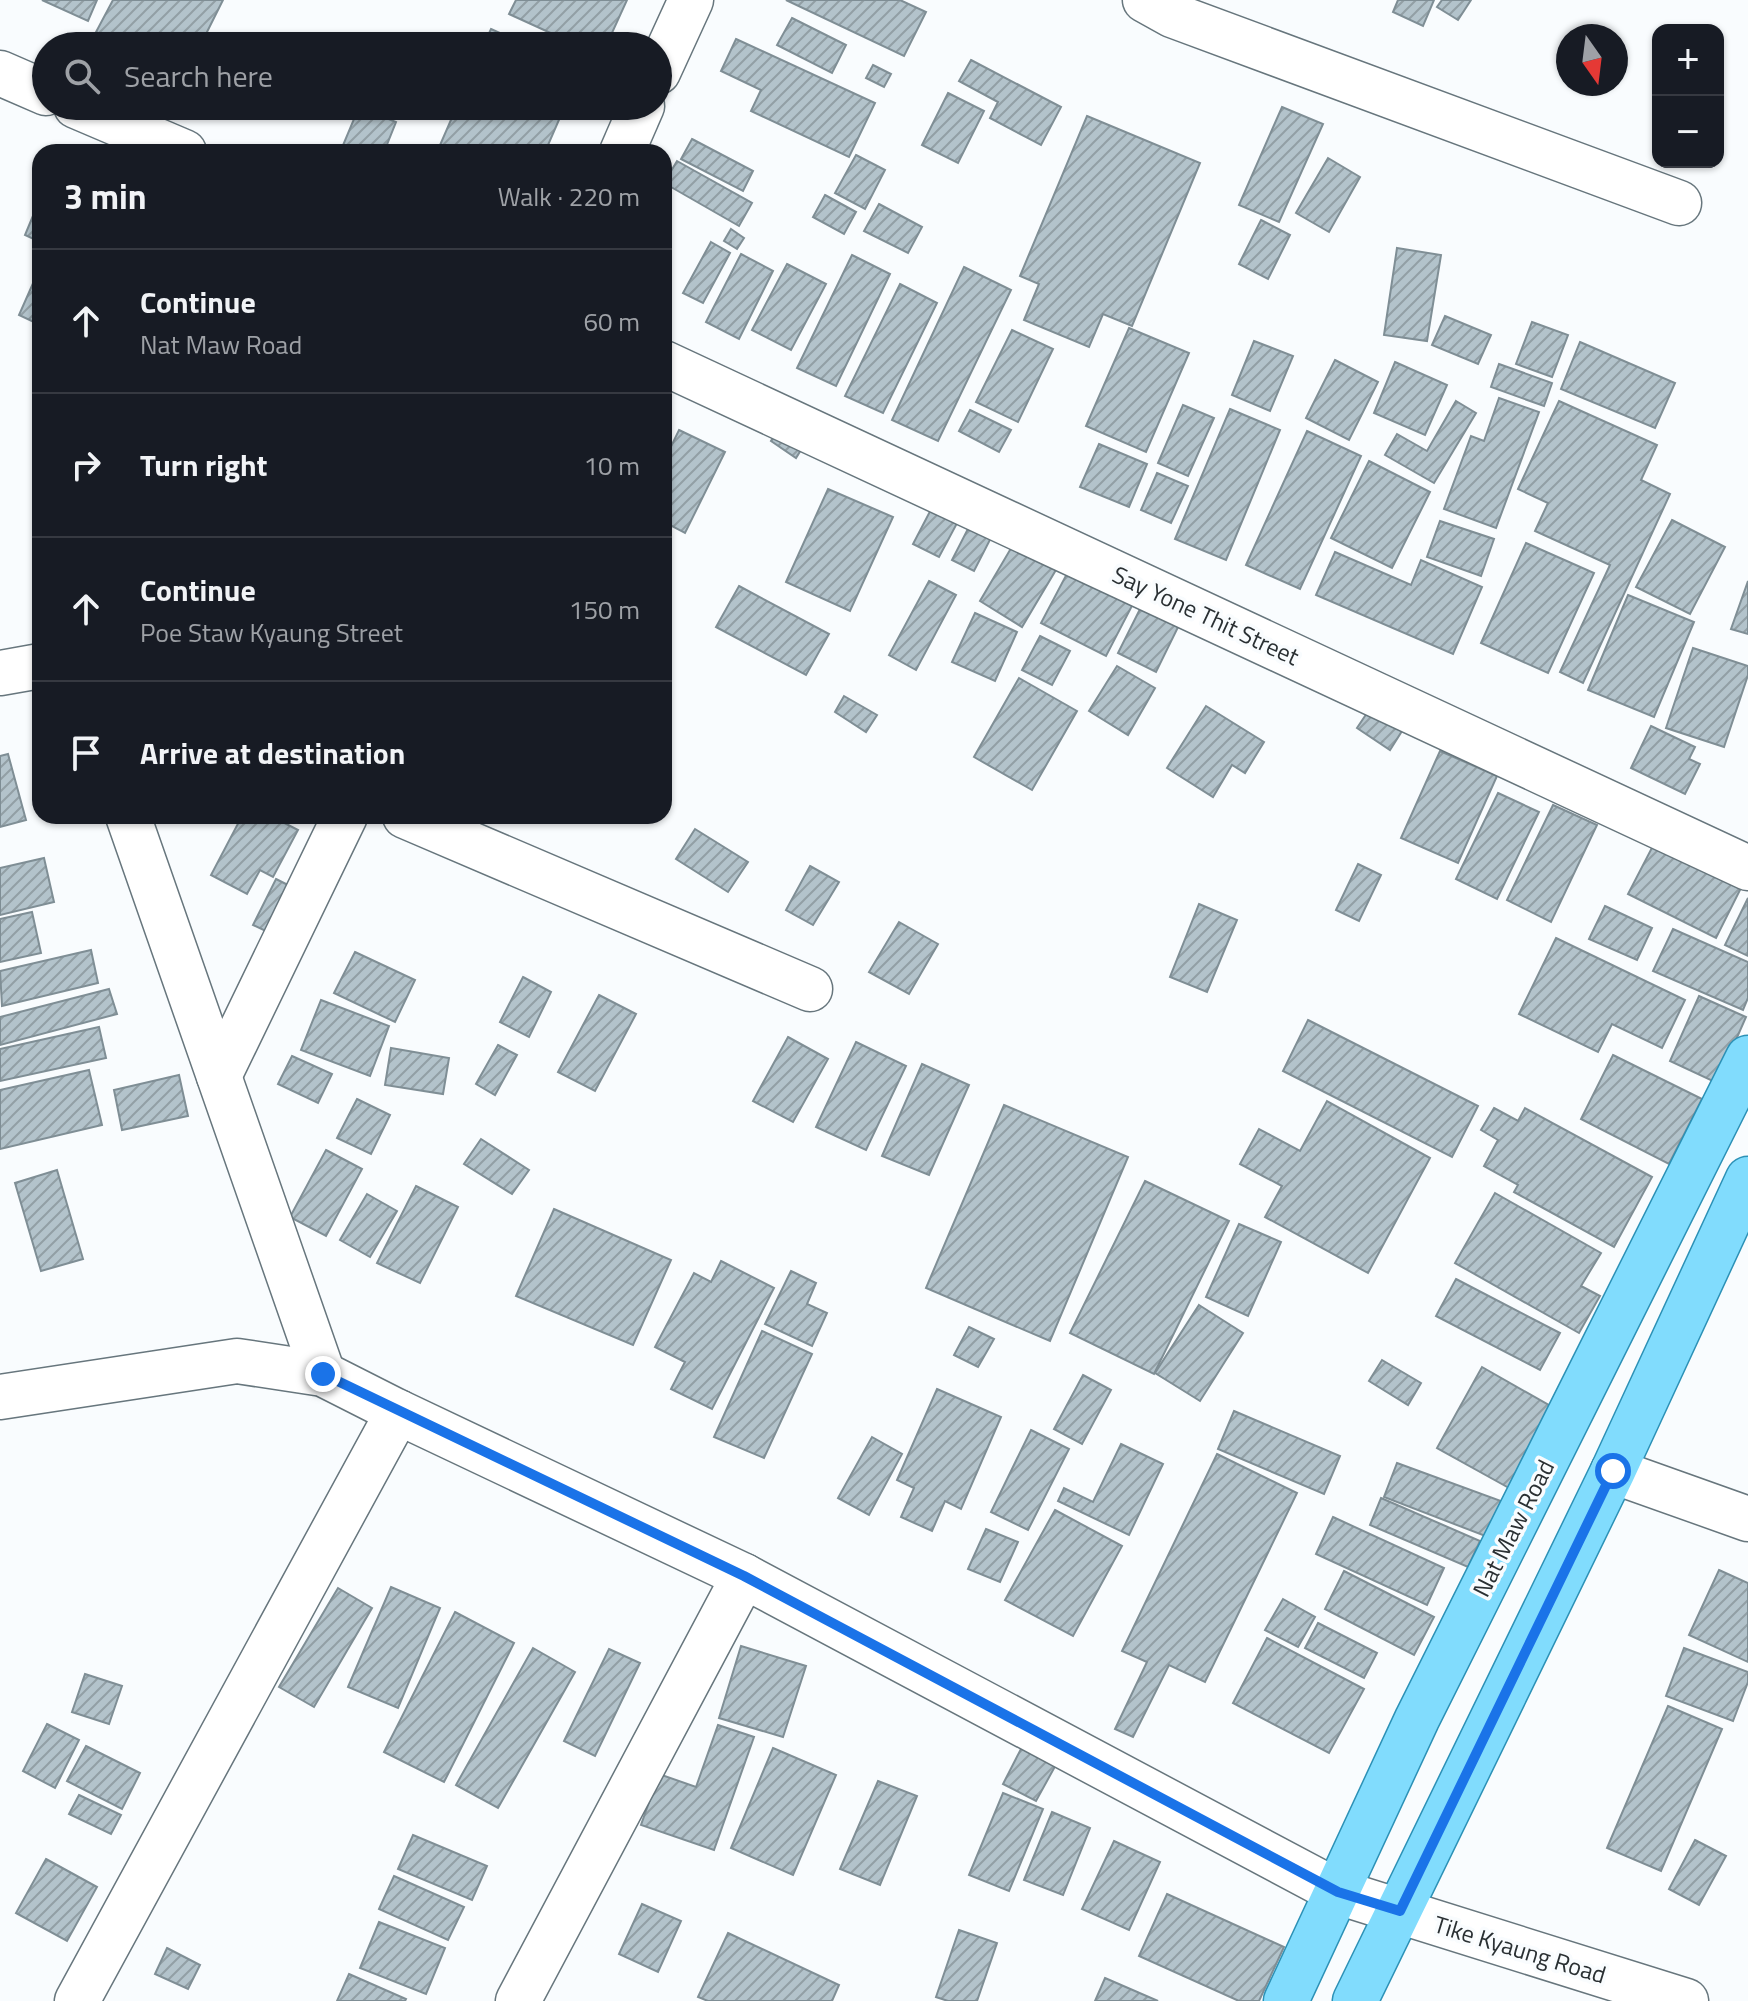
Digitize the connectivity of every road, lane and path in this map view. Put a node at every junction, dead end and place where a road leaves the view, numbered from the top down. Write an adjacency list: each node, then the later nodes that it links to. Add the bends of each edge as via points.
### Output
1 (691, 0): 3 (street)
2 (1145, 0): 10 (street, via 1172,15)
3 (672, 41)
4 (0, 73): 5 (street)
5 (32, 87)
6 (109, 120): 8 (street)
7 (636, 120): 9 (street)
8 (165, 144)
9 (625, 144)
10 (1679, 203)
11 (672, 367): 17 (street, Say Yone Thit Street)
12 (32, 667): 13 (street)
13 (0, 673)
14 (131, 824): 20 (street)
15 (341, 824): 20 (street)
16 (424, 824): 18 (street)
17 (1748, 868)
18 (810, 989)
19 (1748, 1058): 28 (main road, Nat Maw Road, via 1417,1719)
20 (219, 1076): 22 (street)
21 (1748, 1179): 25 (main road)
22 (323, 1374): 23 (street, Tike Kyaung Road, via 237,1361); 24 (street, Tike Kyaung Road)
23 (0, 1397)
24 (398, 1412): 27 (street, Tike Kyaung Road); 30 (street)
25 (1613, 1471): 26 (street); 29 (main road)
26 (1748, 1519)
27 (744, 1576): 28 (street, Tike Kyaung Road); 31 (street)
28 (1338, 1892): 29 (street, Tike Kyaung Road); 32 (main road, Nat Maw Road)
29 (1400, 1911): 33 (main road); 34 (street, Tike Kyaung Road)
30 (77, 2001)
31 (518, 2001)
32 (1286, 2001)
33 (1355, 2001)
34 (1686, 2001)

